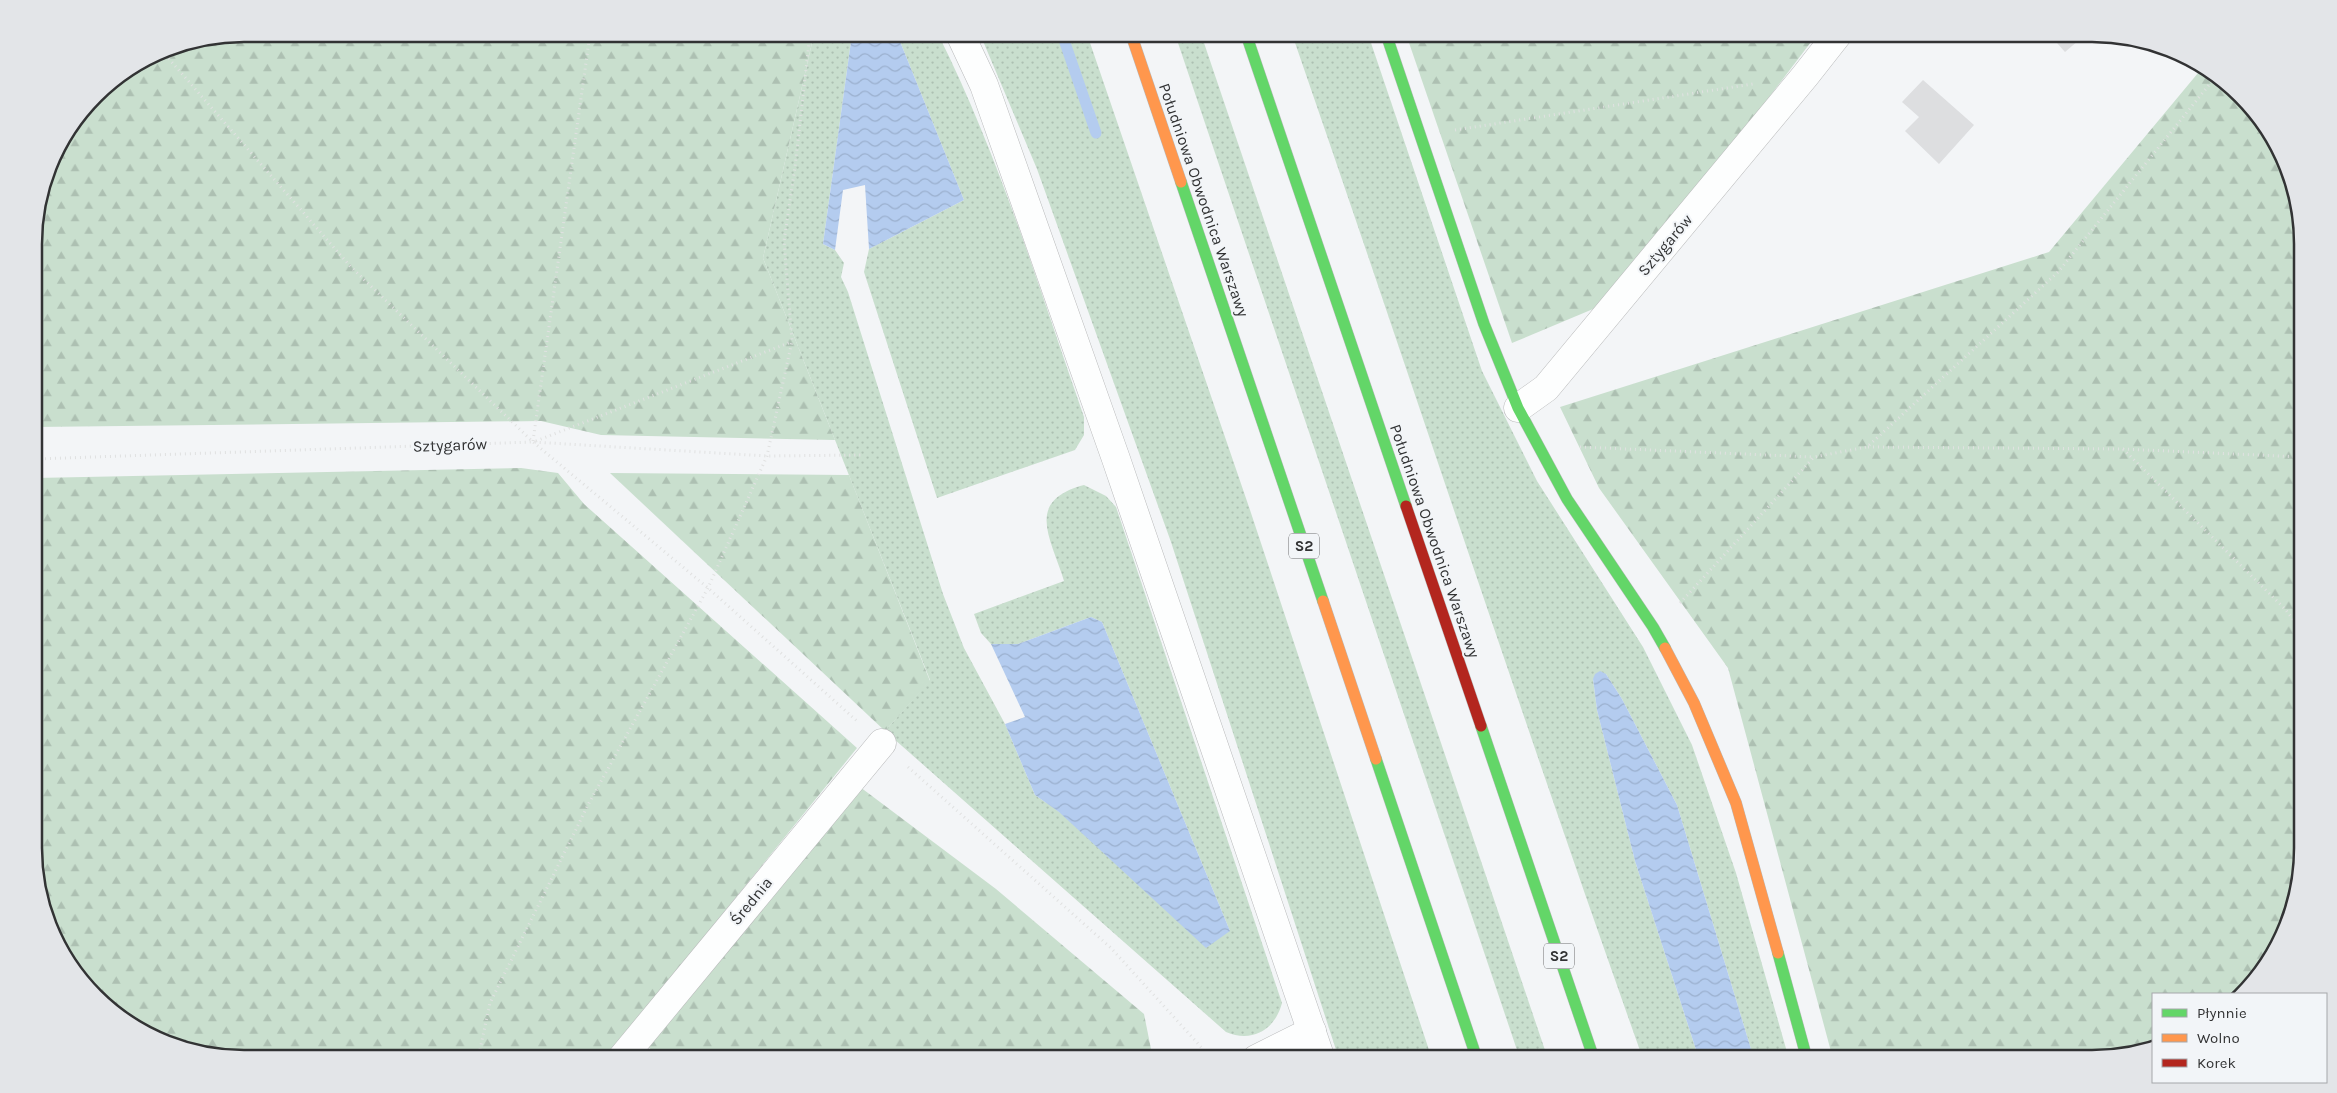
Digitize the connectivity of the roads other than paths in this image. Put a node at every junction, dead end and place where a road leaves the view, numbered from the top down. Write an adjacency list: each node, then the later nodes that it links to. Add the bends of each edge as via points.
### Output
1 (964, 42): 8 (street, via 984,85 1119,468)
2 (1134, 42): 12 (main road, Południowa Obwodnica Warszawy / S2)
3 (1249, 42): 13 (main road, Południowa Obwodnica Warszawy / S2)
4 (1389, 42): 6 (main road, via 1484,324)
5 (1832, 42): 6 (street, Sztygarów, via 1546,388)
6 (1518, 408): 14 (main road, via 1567,499 1653,627 1694,703 1736,803)
7 (882, 743): 9 (street, Średnia)
8 (1312, 1031): 10 (street); 11 (street)
9 (628, 1050)
10 (1274, 1050)
11 (1318, 1050)
12 (1474, 1050)
13 (1591, 1050)
14 (1805, 1050)

